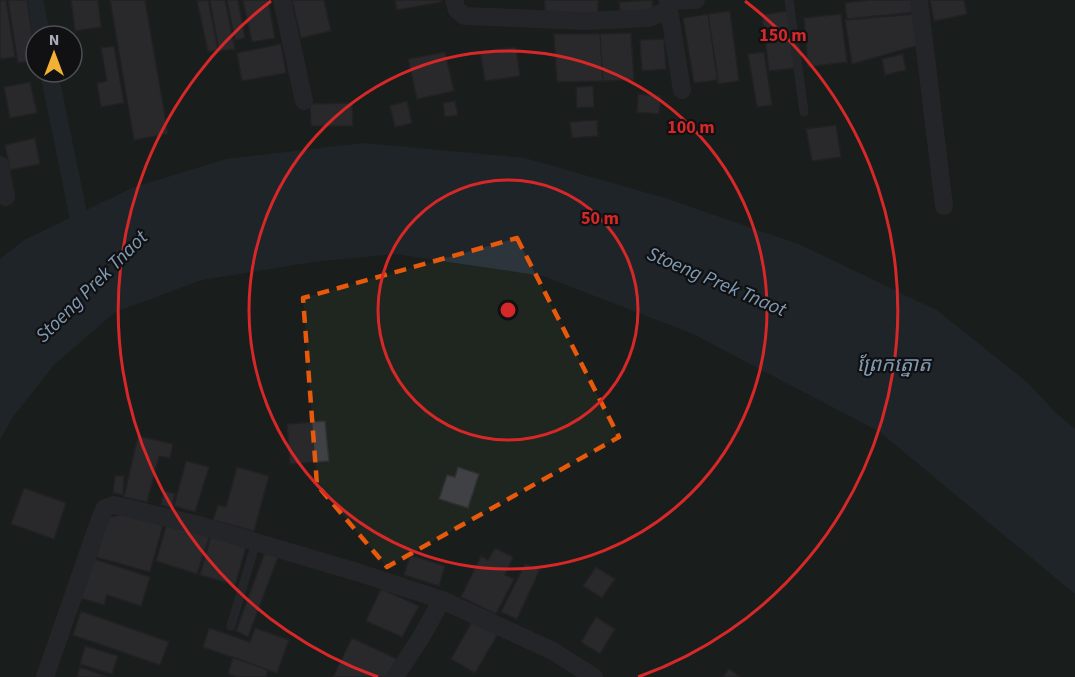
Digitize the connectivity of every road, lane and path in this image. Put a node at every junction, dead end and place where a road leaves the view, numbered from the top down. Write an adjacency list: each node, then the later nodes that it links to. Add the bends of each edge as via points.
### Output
1 (282, 0): 8 (street)
2 (454, 0): 6 (street, via 457,10 465,16 586,21 648,18)
3 (696, 0): 6 (street)
4 (789, 0): 9 (lane)
5 (919, 0): 12 (street)
6 (668, 4): 7 (street)
7 (682, 90)
8 (304, 101)
9 (804, 112)
10 (0, 165): 11 (street)
11 (6, 197)
12 (944, 206)
13 (256, 542): 14 (street); 15 (lane); 16 (street, via 133,509 114,505 105,508)
14 (442, 600): 17 (street); 18 (street, via 553,651)
15 (231, 626)
16 (45, 677)
17 (395, 677)
18 (594, 677)

